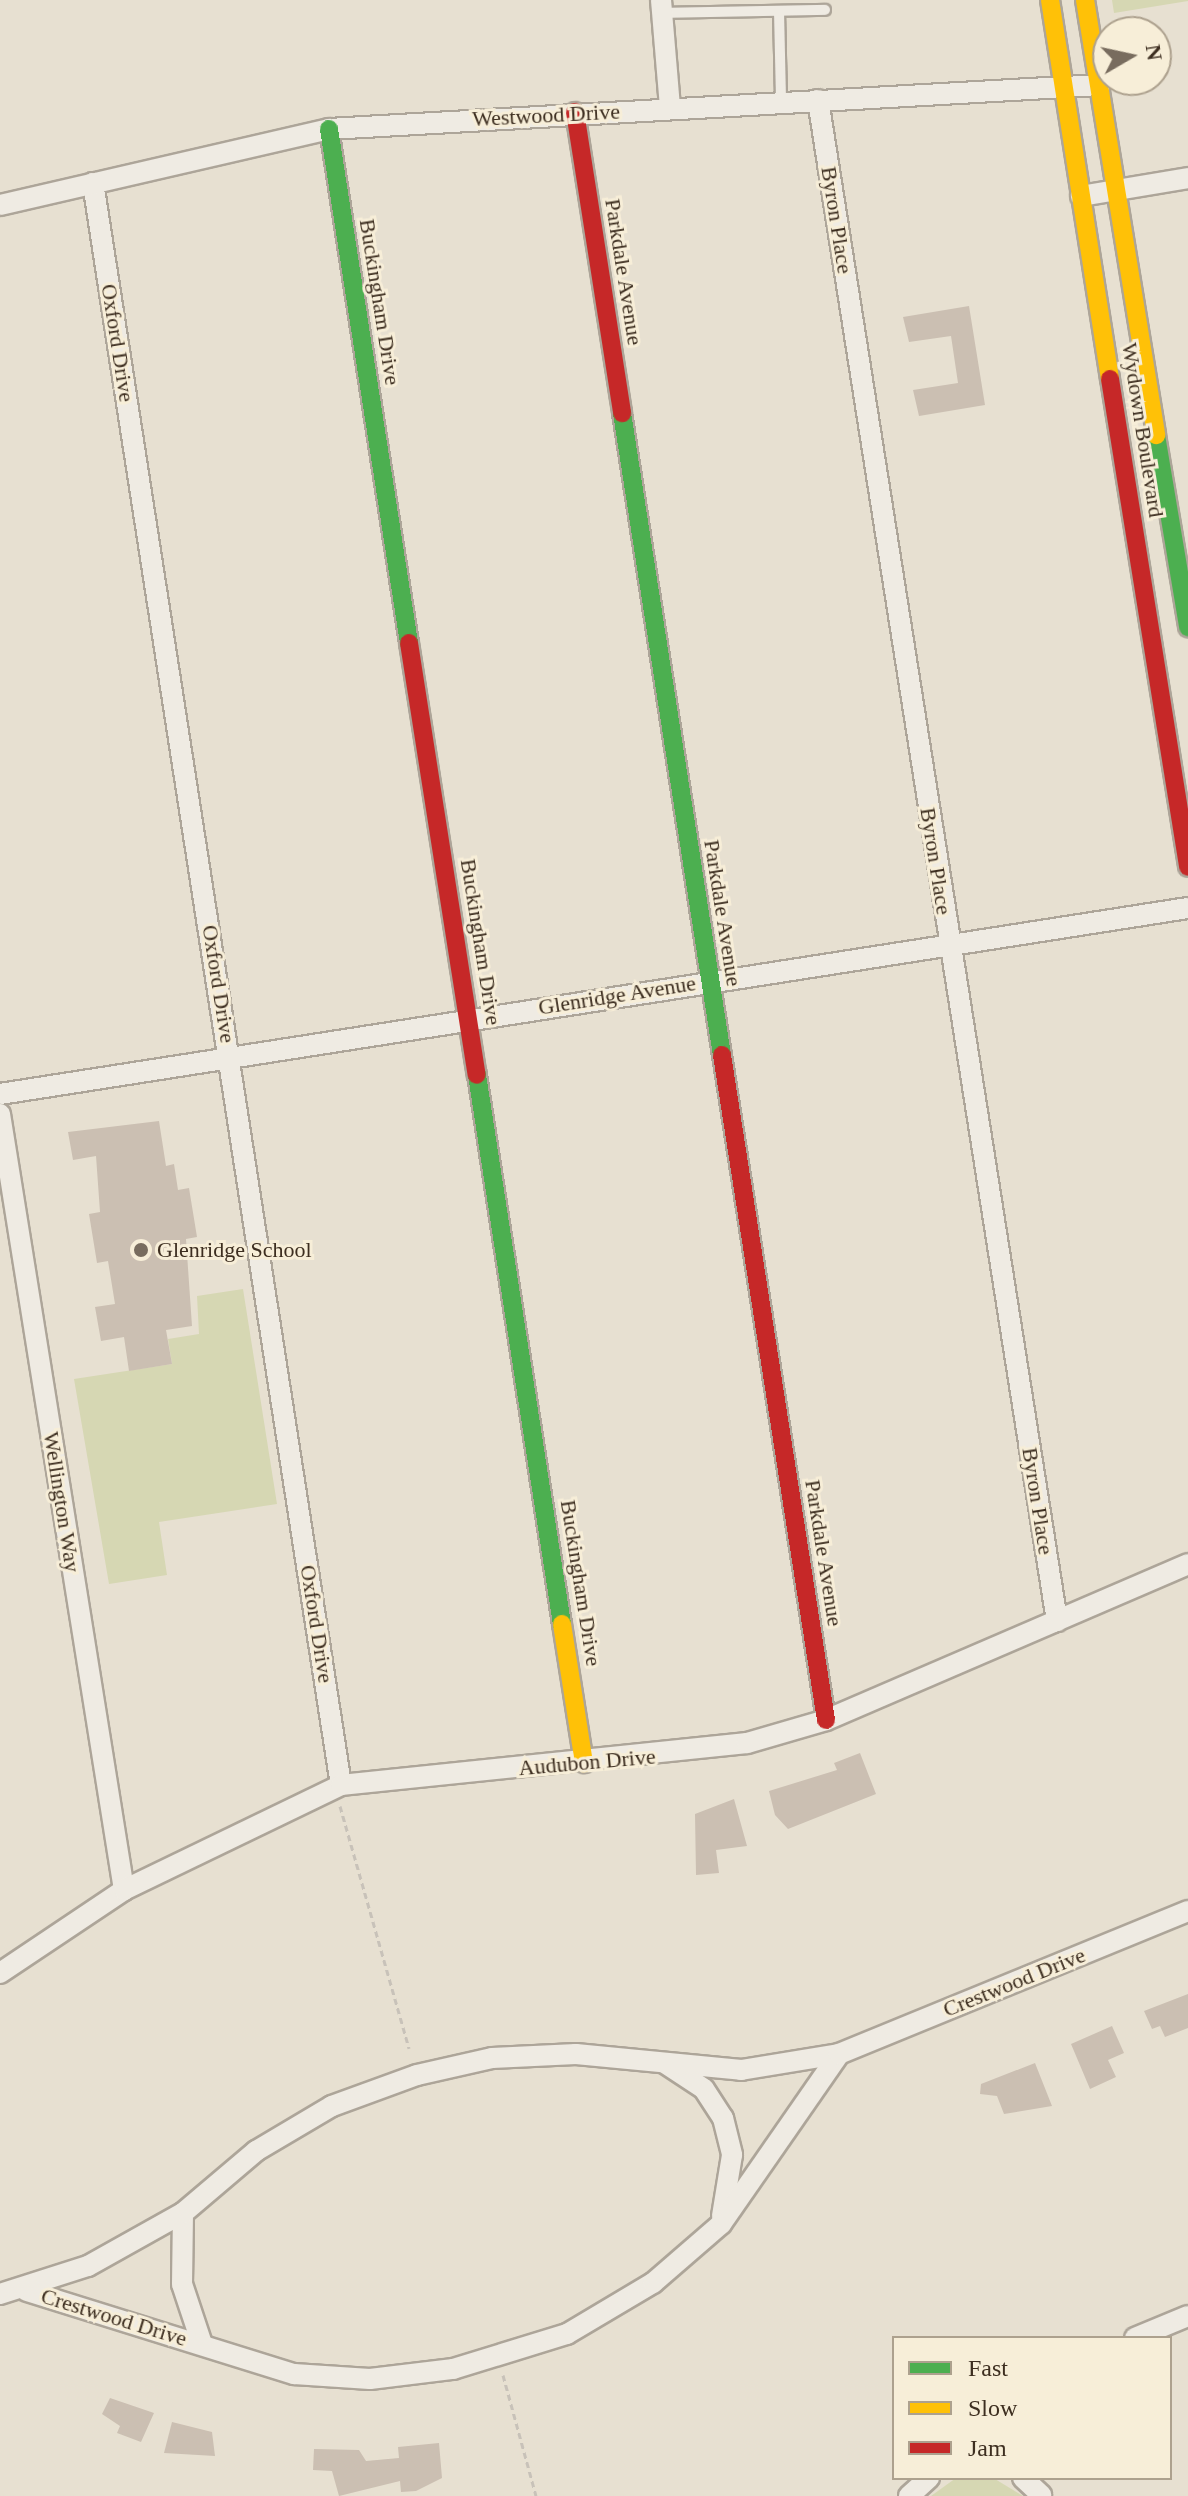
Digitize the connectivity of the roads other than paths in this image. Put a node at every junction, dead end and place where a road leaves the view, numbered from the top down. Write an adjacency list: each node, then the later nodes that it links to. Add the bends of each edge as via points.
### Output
1 (1050, 0): 8 (street, Wydown Boulevard)
2 (1085, 0): 6 (street, Wydown Boulevard)
3 (662, 7): 5 (lane); 12 (street)
4 (825, 10): 5 (lane)
5 (779, 11): 11 (lane)
6 (1092, 40)
7 (1092, 86): 8 (street, Westwood Drive)
8 (1065, 89): 10 (street, Westwood Drive); 18 (street, Wydown Boulevard)
9 (1102, 96): 17 (street, Wydown Boulevard)
10 (818, 100): 11 (street, Westwood Drive); 23 (street, Byron Place)
11 (781, 101): 12 (street, Westwood Drive)
12 (670, 108): 13 (street, Westwood Drive)
13 (575, 112): 14 (street, Westwood Drive); 24 (street, Parkdale Avenue)
14 (329, 129): 16 (street, Westwood Drive); 25 (street, Buckingham Drive)
15 (1188, 178): 17 (street)
16 (93, 183): 19 (street, Westwood Drive); 26 (street, Oxford Drive)
17 (1118, 190): 18 (street); 20 (street, Wydown Boulevard)
18 (1081, 196): 21 (street, Wydown Boulevard)
19 (0, 205)
20 (1188, 627)
21 (1188, 867)
22 (1188, 908): 23 (street, Glenridge Avenue)
23 (949, 943): 24 (street, Glenridge Avenue); 30 (street, Byron Place)
24 (709, 981): 25 (street, Glenridge Avenue); 31 (street, Parkdale Avenue)
25 (469, 1018): 26 (street, Glenridge Avenue); 32 (street, Buckingham Drive)
26 (230, 1057): 27 (street, Glenridge Avenue); 33 (street, Oxford Drive)
27 (0, 1094)
28 (0, 1114): 34 (street, Wellington Way)
29 (1188, 1564): 30 (street, Audubon Drive)
30 (1057, 1621): 31 (street, Audubon Drive)
31 (826, 1720): 32 (street, Audubon Drive, via 747,1743)
32 (584, 1763): 33 (street, Audubon Drive)
33 (337, 1786): 34 (street, Audubon Drive)
34 (124, 1890): 36 (street, Audubon Drive)
35 (1188, 1911): 37 (street, Crestwood Drive)
36 (0, 1973)
37 (839, 2054): 38 (street, Crestwood Drive, via 741,2070); 40 (street, Crestwood Drive)
38 (664, 2063): 39 (street, Crestwood Drive, via 576,2054 492,2058 417,2075 332,2106 256,2151); 40 (street, Crestwood Drive, via 704,2089 723,2118 732,2155)
39 (183, 2213): 41 (street, Crestwood Drive); 45 (street, Crestwood Drive, via 182,2284)
40 (721, 2224): 45 (street, Crestwood Drive, via 653,2283 567,2334 497,2356 370,2379 294,2374)
41 (27, 2291): 42 (street, Crestwood Drive); 45 (street, Crestwood Drive)
42 (0, 2294)
43 (1188, 2316): 44 (street)
44 (1140, 2336)
45 (202, 2344)
46 (927, 2480): 47 (street)
47 (909, 2496)

